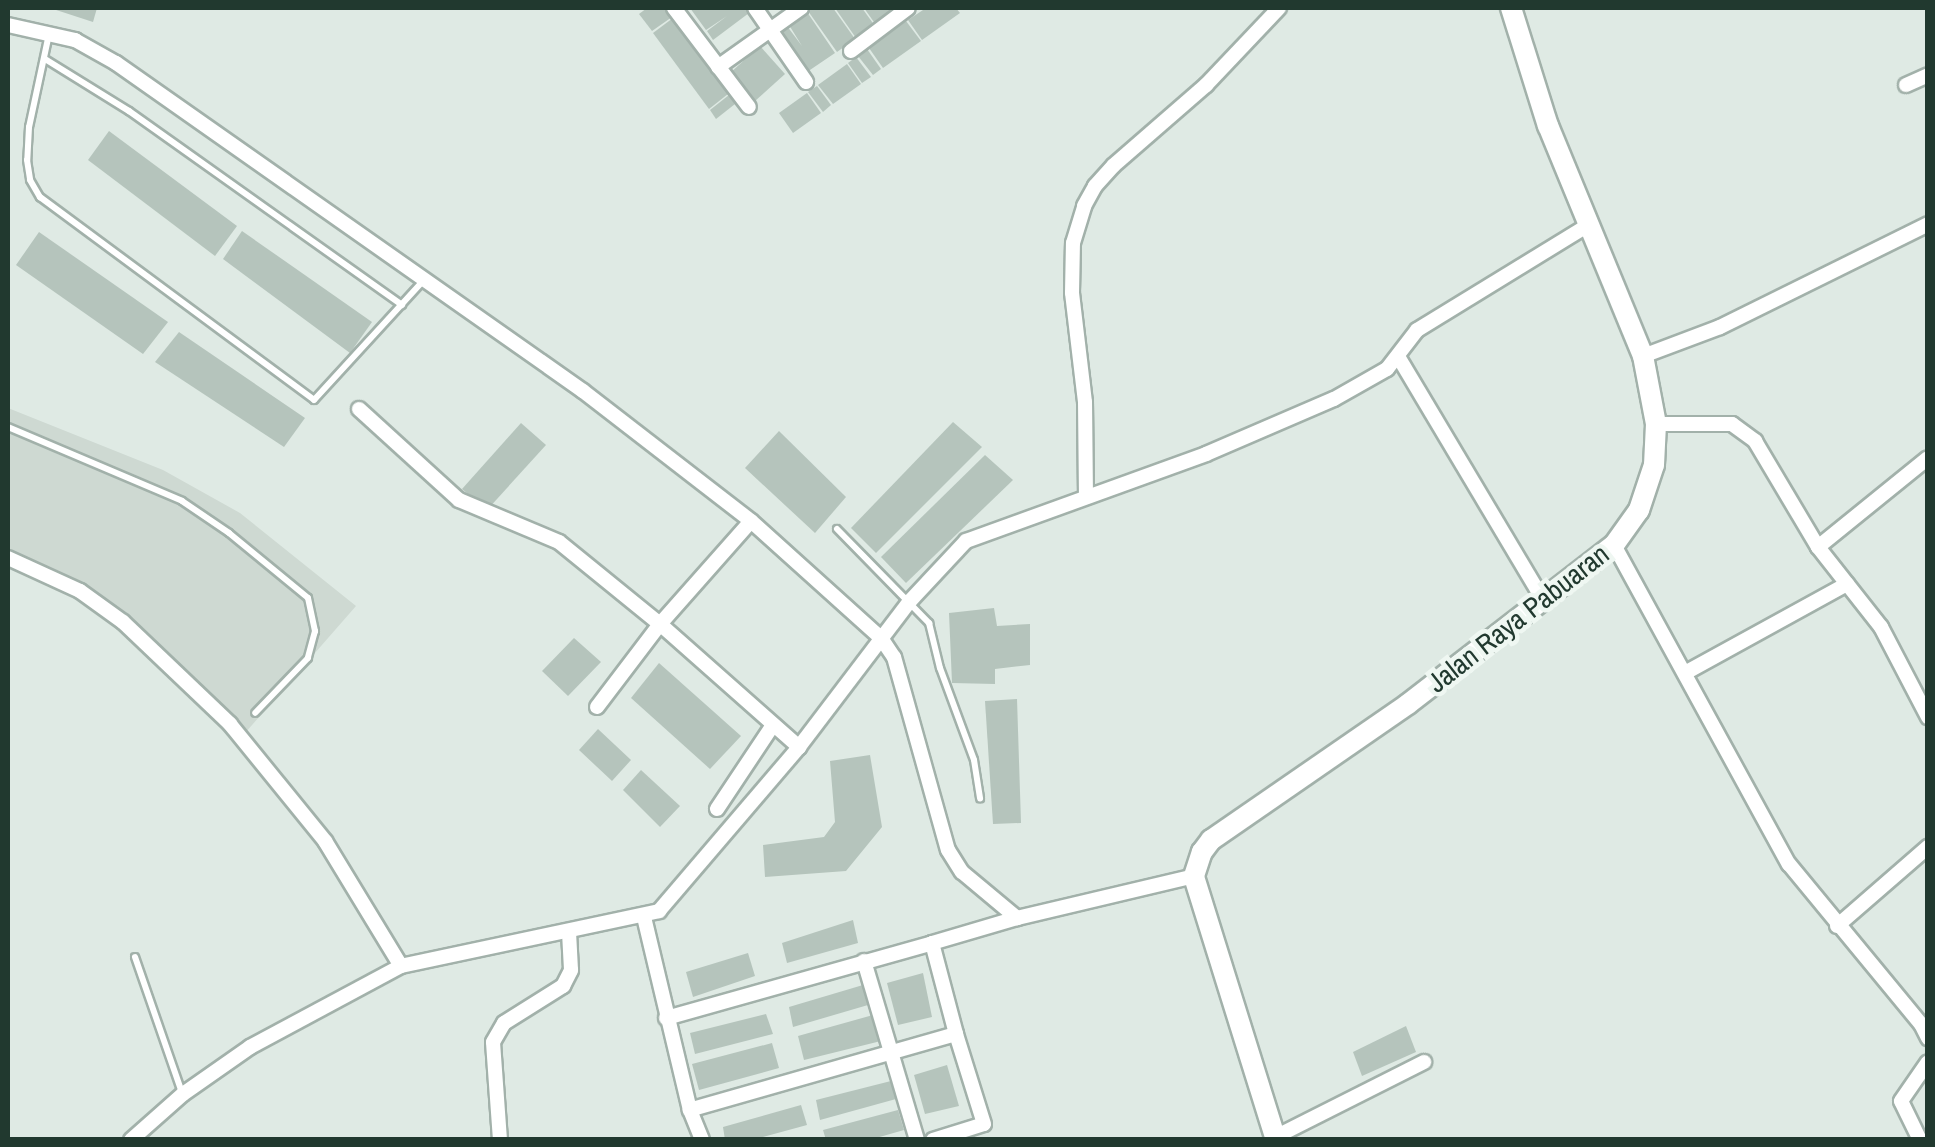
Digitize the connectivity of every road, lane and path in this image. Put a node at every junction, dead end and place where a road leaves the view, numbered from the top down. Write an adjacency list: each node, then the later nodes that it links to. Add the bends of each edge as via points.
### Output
1 (674, 8): 12 (street)
2 (755, 8): 8 (street)
3 (801, 8): 8 (street)
4 (908, 8): 10 (street)
5 (1280, 8): 27 (street, via 1206,85 1114,165 1084,206 1072,293 1085,402)
6 (1511, 8): 18 (street, Jalan Raya Pabuaran)
7 (8, 26): 9 (street)
8 (770, 30): 12 (street); 14 (street)
9 (50, 32): 11 (lane); 19 (street, via 116,63)
10 (851, 51)
11 (45, 59): 20 (lane, via 129,110); 20 (lane, via 27,160 40,197 314,400)
12 (718, 67): 16 (street)
13 (1928, 75): 15 (street)
14 (806, 82)
15 (1906, 85)
16 (748, 107)
17 (1928, 224): 21 (street, via 1720,327)
18 (1587, 226): 21 (street, Jalan Raya Pabuaran); 22 (street, via 1416,330)
19 (424, 280): 20 (lane); 28 (street, via 583,391)
20 (402, 305)
21 (1643, 356): 24 (street, Jalan Raya Pabuaran)
22 (1399, 358): 27 (street, via 1334,399); 34 (street)
23 (360, 408): 36 (street, via 459,500 559,542)
24 (1656, 424): 30 (street, Jalan Raya Pabuaran, via 1644,499); 31 (street, via 1721,422 1740,428 1755,440)
25 (8, 427): 40 (lane, via 182,501 308,598 315,631 308,658)
26 (1928, 458): 31 (street)
27 (1086, 497): 35 (street, via 966,542)
28 (751, 522): 36 (street); 37 (street)
29 (837, 529): 35 (lane)
30 (1614, 545): 34 (street, Jalan Raya Pabuaran); 38 (street)
31 (1818, 548): 33 (street)
32 (8, 558): 55 (street, via 80,591 124,622 230,724 326,841)
33 (1847, 584): 38 (street); 41 (street, via 1881,627)
34 (1544, 600): 47 (street, Jalan Raya Pabuaran, via 1408,704 1210,840)
35 (910, 601): 37 (street); 44 (lane, via 933,634)
36 (660, 624): 39 (street); 42 (street)
37 (882, 638): 43 (street); 49 (street, via 903,680 948,850 962,872)
38 (1685, 673): 50 (street, via 1781,852)
39 (597, 707)
40 (255, 712)
41 (1928, 717)
42 (773, 725): 43 (street); 45 (street)
43 (799, 746): 48 (street, via 664,907)
44 (980, 799)
45 (717, 809)
46 (1928, 848): 50 (street)
47 (1194, 876): 49 (street); 65 (street)
48 (644, 917): 51 (street); 56 (street)
49 (1017, 918): 52 (street)
50 (1837, 926): 57 (street)
51 (569, 933): 55 (street); 67 (street, via 571,970 563,986 504,1023 493,1042)
52 (932, 944): 54 (street); 58 (street)
53 (136, 957): 62 (lane)
54 (864, 961): 56 (street); 59 (street)
55 (401, 966): 62 (street, via 250,1048)
56 (666, 1018): 63 (street)
57 (1925, 1028)
58 (956, 1034): 59 (street); 64 (street)
59 (893, 1051): 63 (street); 69 (street)
60 (1424, 1062): 65 (street)
61 (1928, 1062): 71 (street, via 1901,1100)
62 (182, 1094): 66 (street)
63 (690, 1110): 68 (street)
64 (986, 1132): 70 (street)
65 (1275, 1138)
66 (131, 1140)
67 (500, 1140)
68 (702, 1140)
69 (917, 1140)
70 (934, 1140)
71 (1920, 1140)

